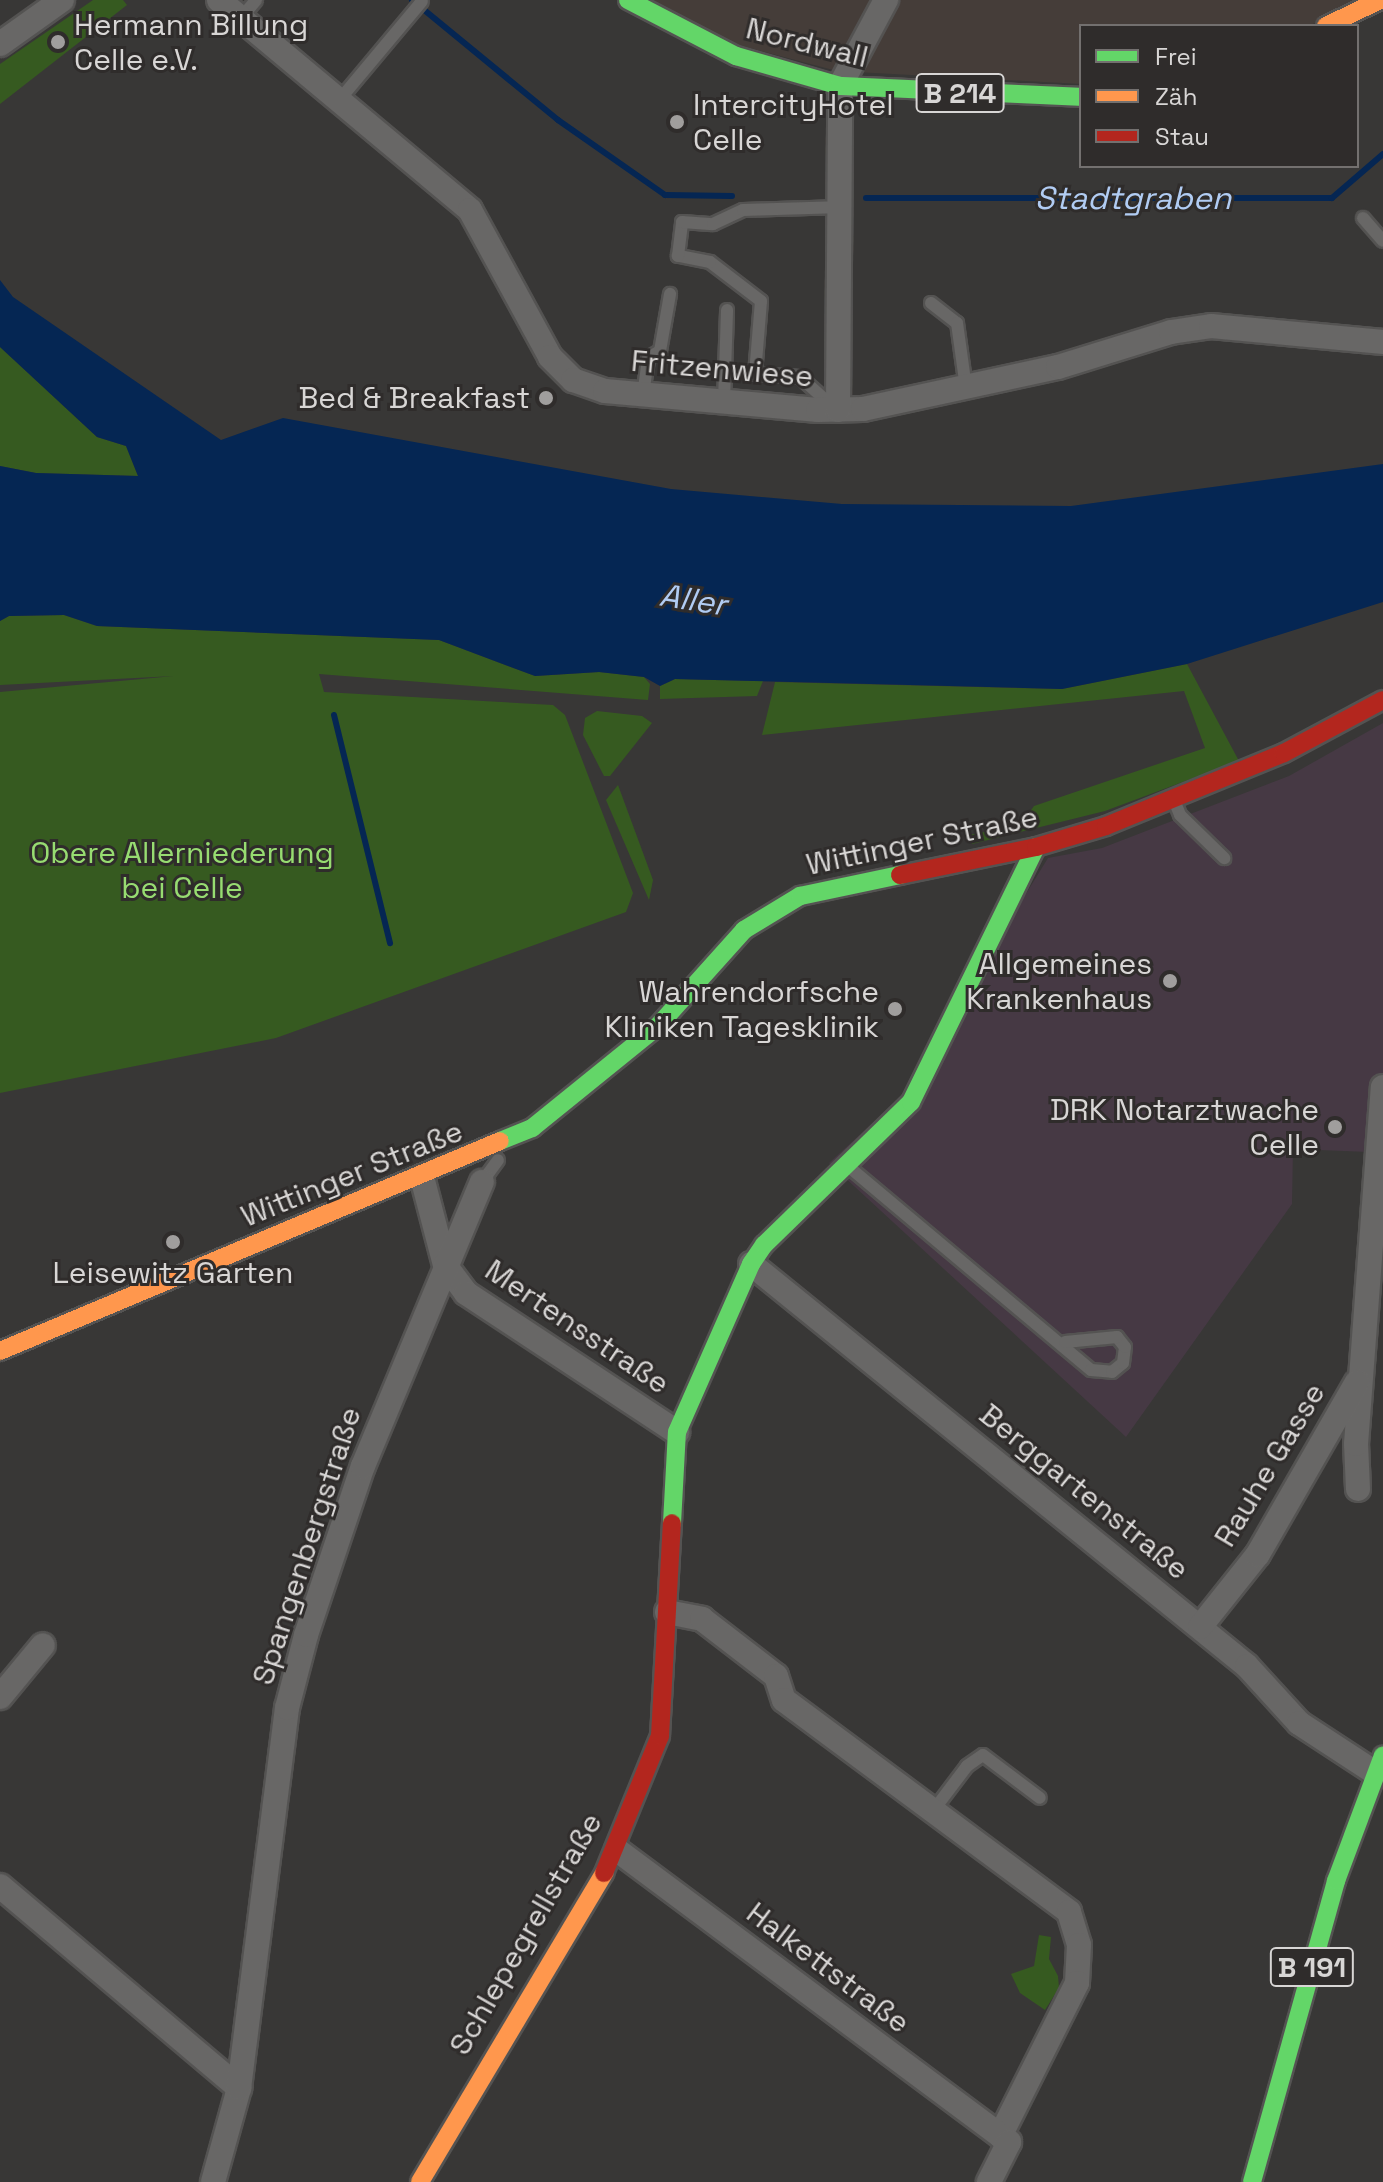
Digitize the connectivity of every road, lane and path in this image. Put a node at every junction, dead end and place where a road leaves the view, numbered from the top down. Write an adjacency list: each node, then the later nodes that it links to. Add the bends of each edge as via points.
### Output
1 (62, 0): 9 (street)
2 (219, 0): 7 (street, Fritzenwiese)
3 (886, 0): 10 (street)
4 (1380, 0): 8 (street)
5 (422, 1): 12 (lane)
6 (633, 1): 10 (street, Nordwall / B 214, via 736,56)
7 (249, 9): 12 (street, Fritzenwiese)
8 (1330, 24)
9 (0, 44)
10 (840, 86): 11 (street, Nordwall / B 214); 13 (street)
11 (1079, 97)
12 (341, 98): 21 (street, Fritzenwiese, via 470,210 550,357 573,380 605,391)
13 (843, 207): 23 (street); 23 (lane, via 743,210 713,224 682,222 678,256 710,262 761,301 755,374 800,377)
14 (1363, 218): 15 (lane)
15 (1383, 241)
16 (670, 294): 21 (lane, via 660,351 648,358)
17 (931, 303): 20 (lane, via 957,323)
18 (727, 310): 22 (lane)
19 (1383, 342): 20 (street, Fritzenwiese, via 1211,326)
20 (966, 388): 23 (street, Fritzenwiese)
21 (643, 395): 22 (street, Fritzenwiese)
22 (724, 402): 23 (street, Fritzenwiese)
23 (838, 410)
24 (1383, 700): 25 (street, Wittinger Straße, via 1284,753)
25 (1174, 800): 26 (street, Wittinger Straße); 27 (lane, via 1180,815)
26 (1036, 847): 30 (street, Schlepegrellstraße, via 911,1102); 31 (street, Wittinger Straße, via 800,896 744,930 658,1026 532,1128)
27 (1224, 858)
28 (1383, 1087): 37 (street, Rauhe Gasse)
29 (498, 1160): 32 (lane)
30 (849, 1167): 33 (street, Schlepegrellstraße, via 764,1245); 35 (lane, via 914,1226)
31 (422, 1177): 34 (street, Mertensstraße); 36 (street, Wittinger Straße)
32 (482, 1182): 34 (street, Spangenbergstraße)
33 (751, 1264): 38 (street, Schlepegrellstraße); 41 (street, Berggartenstraße)
34 (445, 1265): 38 (street, Mertensstraße, via 466,1293); 49 (street, Spangenbergstraße, via 363,1466 291,1693)
35 (1065, 1342): 35 (lane, via 1091,1370 1112,1372 1123,1363 1125,1347 1117,1337)
36 (0, 1351)
37 (1362, 1373): 39 (street, Rauhe Gasse); 41 (street, Rauhe Gasse, via 1258,1554)
38 (677, 1432): 40 (street, Schlepegrellstraße)
39 (1358, 1489)
40 (667, 1612): 46 (street, via 702,1619 776,1676 784,1700); 47 (street, Schlepegrellstraße, via 660,1736)
41 (1200, 1627): 44 (street, Berggartenstraße, via 1247,1666 1299,1723)
42 (43, 1645): 43 (street)
43 (0, 1697)
44 (1379, 1763): 54 (street, B 191, via 1336,1881)
45 (1040, 1798): 46 (lane, via 983,1755 967,1766)
46 (933, 1811): 50 (street, via 1069,1912 1079,1945 1077,1983)
47 (617, 1850): 50 (street, Halkettstraße); 51 (street, Schlepegrellstraße)
48 (0, 1886): 49 (street)
49 (239, 2088): 52 (street, Spangenbergstraße)
50 (1000, 2136): 53 (street, via 1009,2142)
51 (430, 2179)
52 (213, 2182)
53 (989, 2182)
54 (1252, 2182)

